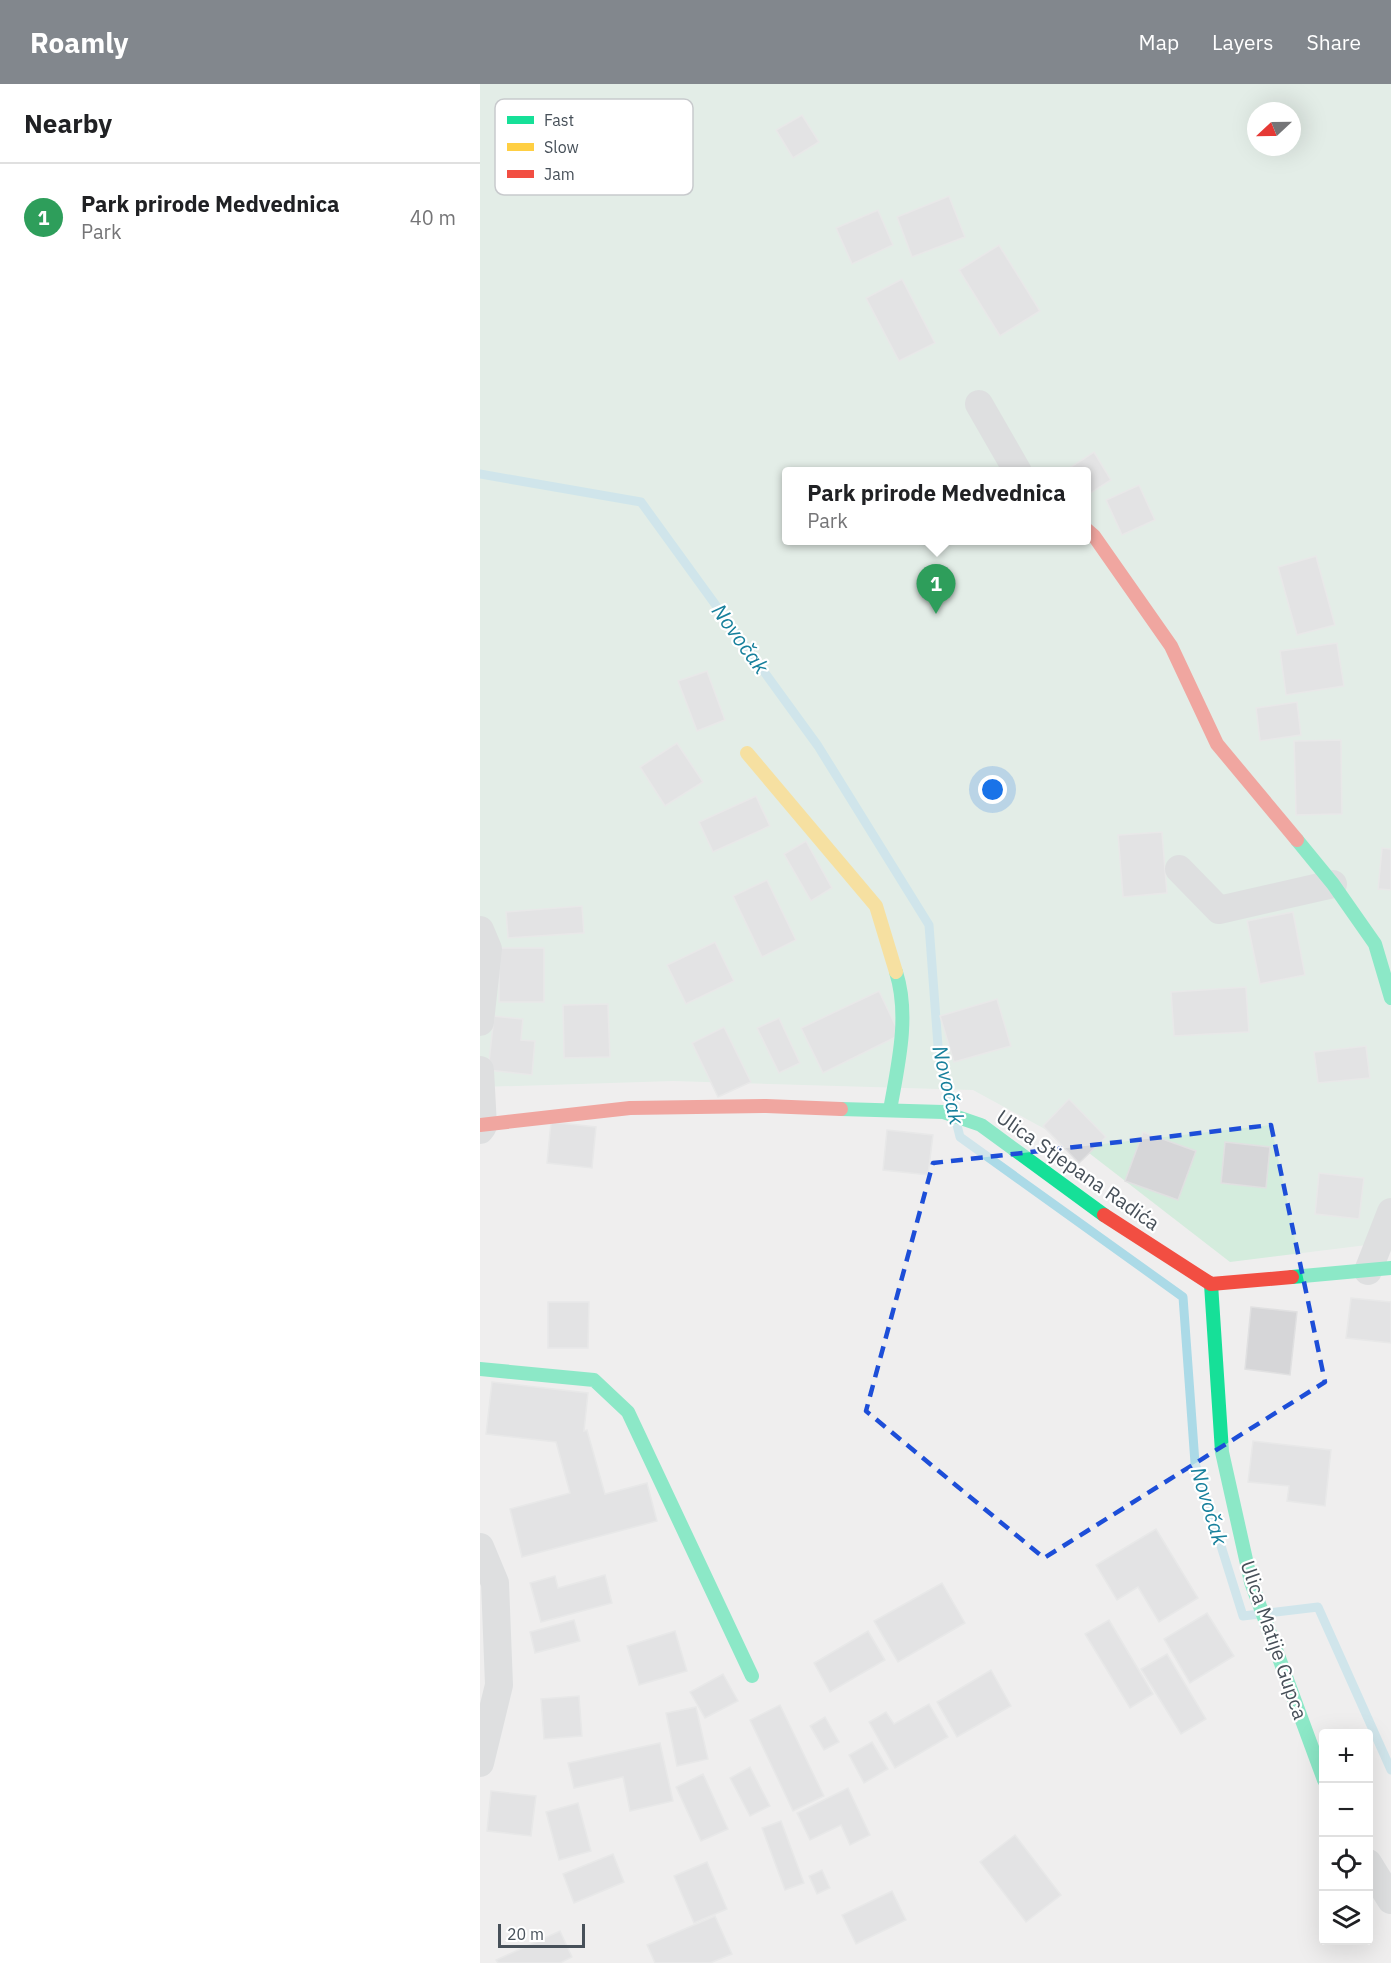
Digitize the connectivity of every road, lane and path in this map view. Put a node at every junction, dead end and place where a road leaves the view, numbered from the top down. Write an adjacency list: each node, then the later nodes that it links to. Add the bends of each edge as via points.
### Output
1 (979, 404): 2 (street)
2 (1016, 467)
3 (1091, 533): 6 (street, via 1171,646 1217,744)
4 (747, 753): 11 (street, via 876,906 903,994 900,1052)
5 (1179, 869): 6 (street, via 1219,910)
6 (1333, 884): 8 (street, via 1375,944)
7 (480, 930): 9 (street, via 488,949)
8 (1391, 998)
9 (480, 1022)
10 (480, 1070): 12 (street)
11 (890, 1110): 12 (street, Ulica Stjepana Radića, via 766,1106 630,1108); 15 (street, Ulica Stjepana Radića, via 943,1112 981,1125 1079,1199)
12 (481, 1127)
13 (1391, 1212): 14 (street)
14 (1380, 1269): 15 (street)
15 (1211, 1284): 20 (street, Ulica Matije Gupca, via 1222,1452 1251,1582)
16 (480, 1369): 18 (street, via 594,1380 628,1412)
17 (480, 1547): 19 (street, via 495,1583 499,1684)
18 (752, 1676)
19 (480, 1763)
20 (1319, 1769)
21 (1373, 1871): 22 (street)
22 (1391, 1900)

